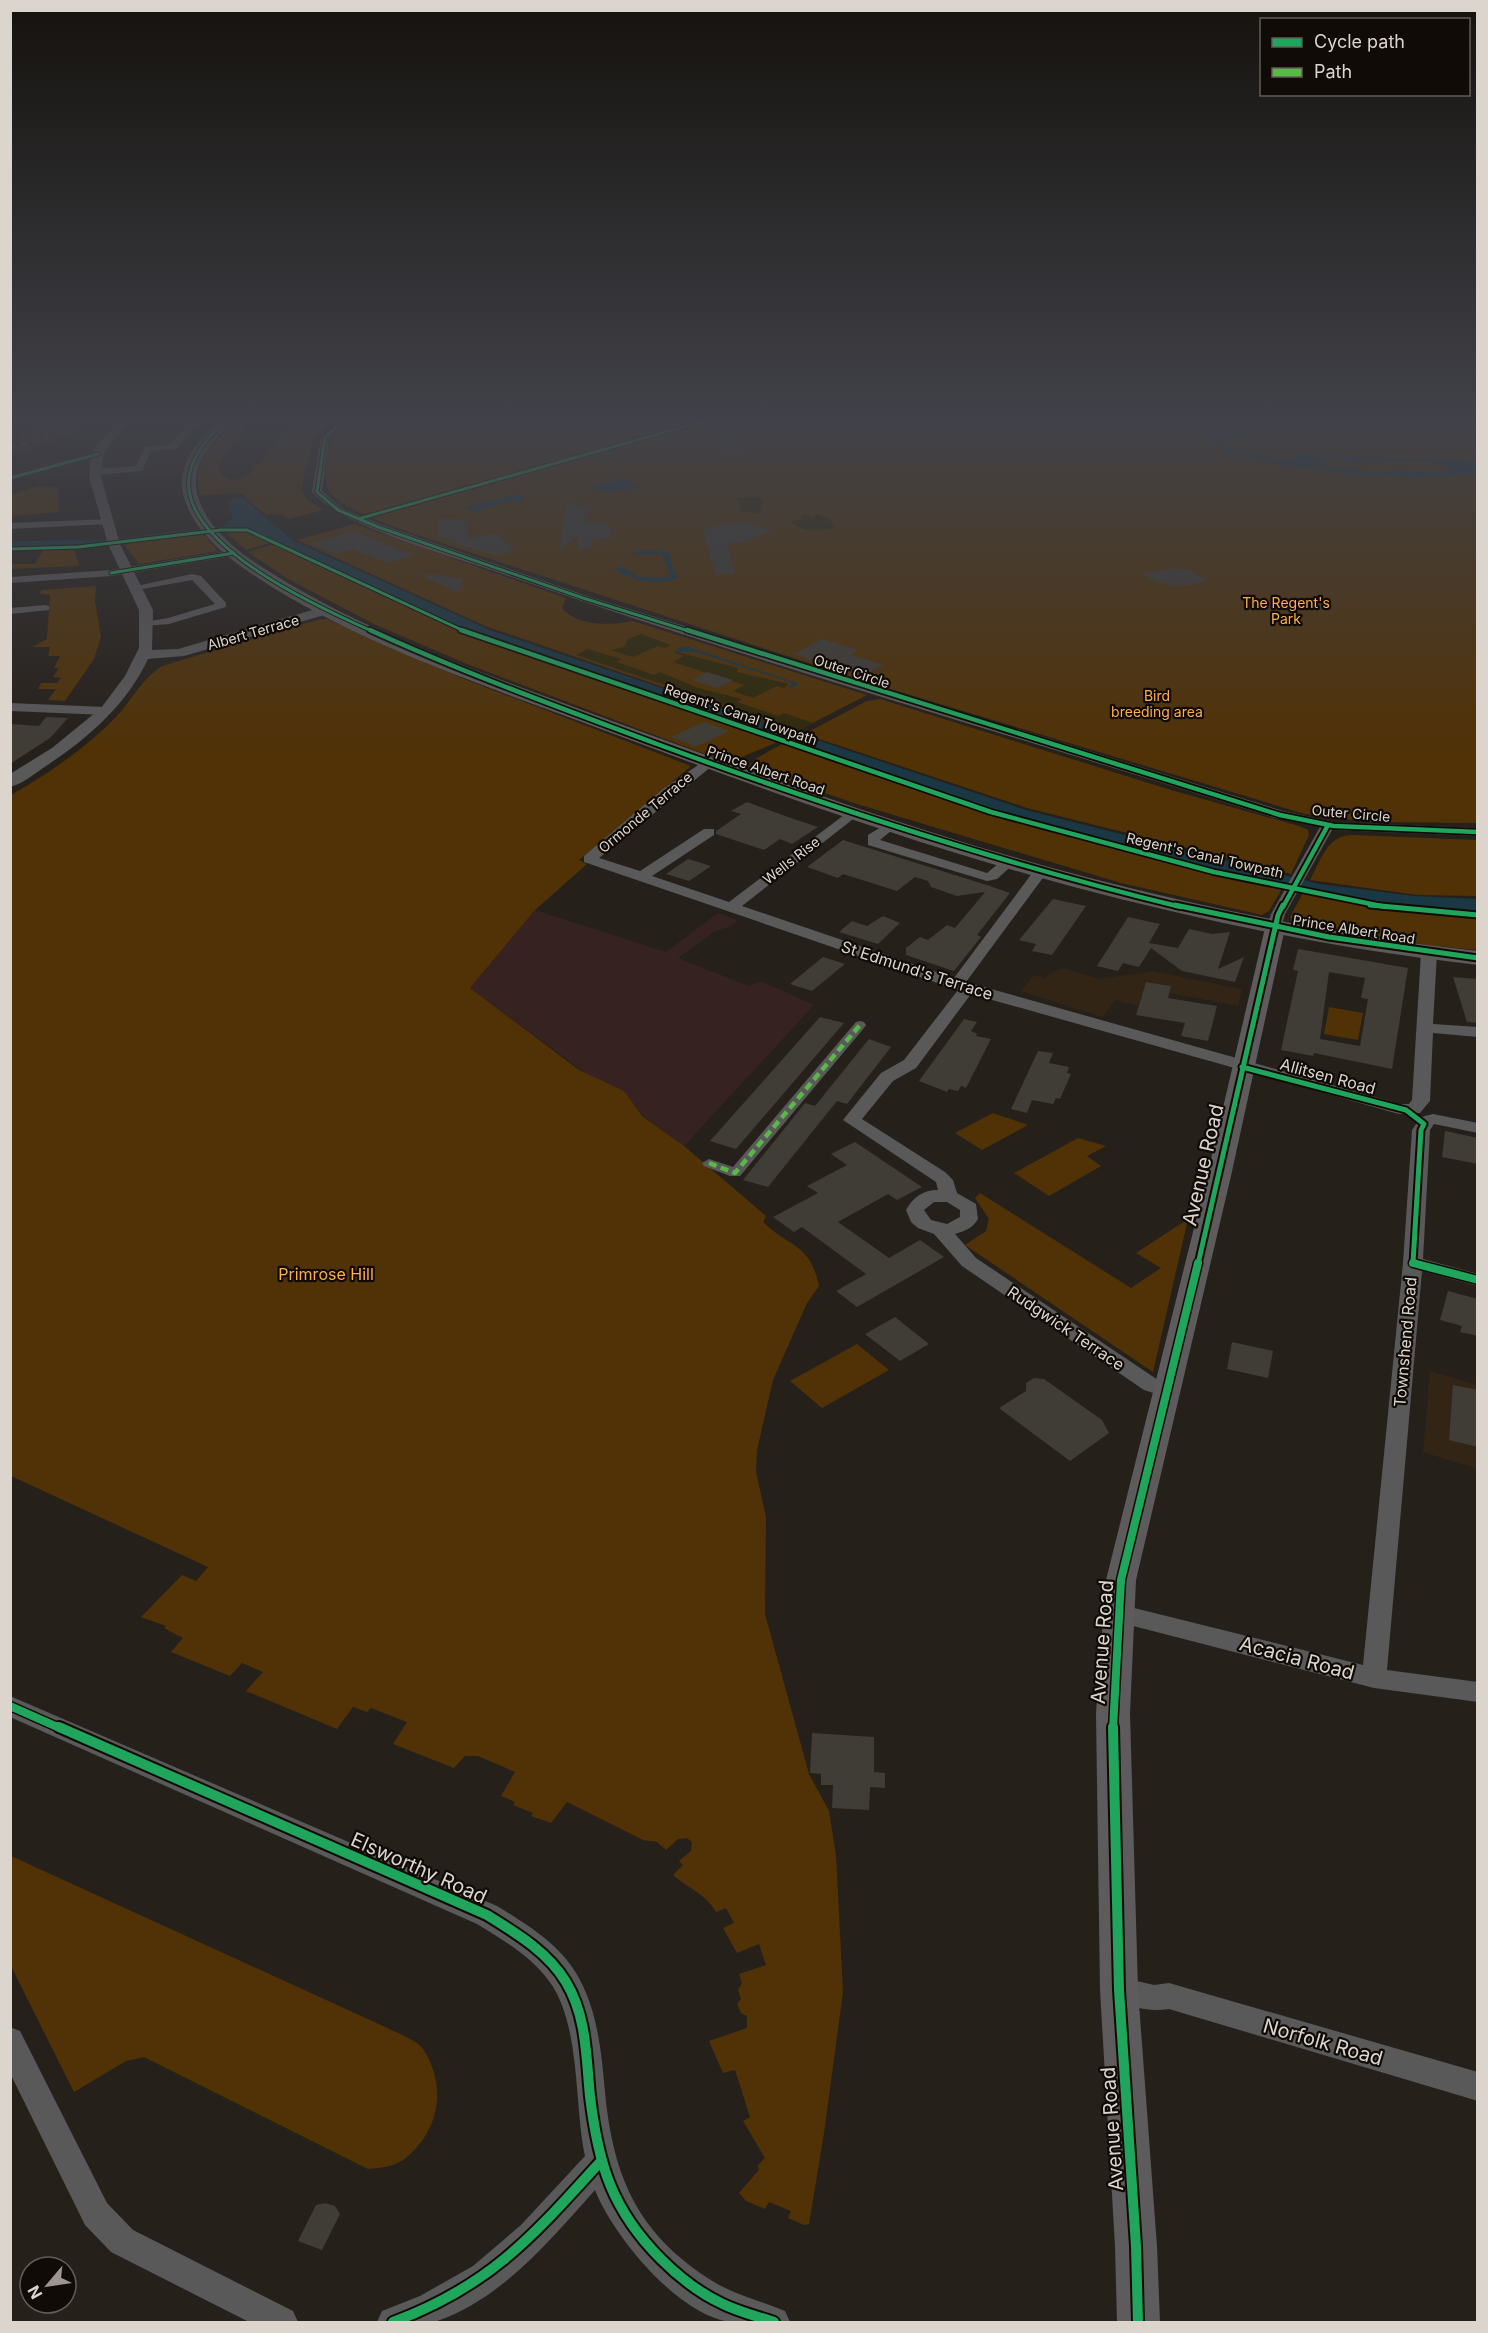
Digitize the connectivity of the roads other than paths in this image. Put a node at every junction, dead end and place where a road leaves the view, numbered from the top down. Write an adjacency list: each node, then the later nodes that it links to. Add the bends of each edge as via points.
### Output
1 (109, 529): 5 (street)
2 (209, 529): 4 (main road, Prince Albert Road)
3 (386, 529): 19 (street, Outer Circle, via 583,598 875,690 1252,806)
4 (234, 553): 5 (street); 10 (main road, Prince Albert Road)
5 (129, 571): 7 (street); 8 (street)
6 (10, 580): 8 (street)
7 (137, 587): 12 (street); 12 (street, via 197,578 222,605)
8 (35, 594): 9 (street); 11 (street)
9 (45, 608)
10 (326, 610): 13 (street, Albert Terrace); 16 (main road, Prince Albert Road, via 462,670)
11 (10, 611)
12 (148, 624): 13 (street)
13 (140, 662): 15 (street)
14 (10, 707): 15 (street)
15 (106, 711): 17 (street, via 58,751)
16 (707, 763): 18 (main road, Prince Albert Road); 22 (street, Ormonde Terrace, via 589,859)
17 (10, 782)
18 (852, 813): 23 (main road, Prince Albert Road); 25 (street, Wells Rise)
19 (1328, 825): 21 (street, Outer Circle); 26 (street)
20 (709, 832): 24 (street)
21 (1478, 832)
22 (595, 861): 24 (street, St Edmund's Terrace)
23 (1041, 871): 26 (main road, Prince Albert Road); 29 (street)
24 (641, 877): 25 (street, St Edmund's Terrace)
25 (730, 908): 29 (street, St Edmund's Terrace)
26 (1278, 919): 27 (main road, Prince Albert Road); 33 (main road, Avenue Road)
27 (1429, 953): 28 (main road, Prince Albert Road); 31 (street)
28 (1478, 958)
29 (962, 986): 33 (street, St Edmund's Terrace); 36 (street, via 910,1064 887,1077 852,1120 939,1176)
30 (860, 1025): 35 (street, via 735,1173)
31 (1426, 1028): 32 (street); 33 (street, Allitsen Road, via 1420,1103 1416,1108 1406,1110)
32 (1478, 1032)
33 (1242, 1066): 40 (main road, Avenue Road)
34 (1478, 1128): 38 (street, Townshend Road, via 1433,1119 1421,1130)
35 (709, 1163)
36 (950, 1196): 37 (street, via 969,1208 969,1219 958,1227); 37 (street, via 931,1196 915,1208 918,1220)
37 (941, 1230): 40 (street, Rudgwick Terrace, via 969,1262 1151,1385)
38 (1413, 1263): 39 (street); 42 (street, Townshend Road)
39 (1478, 1280)
40 (1166, 1390): 41 (main road, Avenue Road, via 1121,1580)
41 (1118, 1613): 42 (street, Acacia Road); 45 (main road, Avenue Road, via 1113,1713)
42 (1374, 1678): 43 (street, Acacia Road)
43 (1478, 1692)
44 (10, 1706): 48 (street, Elsworthy Road, via 487,1915 530,1942 566,1982 583,2026 591,2109)
45 (1119, 1990): 47 (street, Norfolk Road, via 1154,1998 1169,1996); 52 (main road, Avenue Road)
46 (10, 2041): 49 (street, via 96,2214 122,2241)
47 (1478, 2087)
48 (601, 2161): 50 (street, via 507,2260 473,2287 442,2304); 51 (street, Elsworthy Road, via 625,2220 678,2275 715,2301)
49 (282, 2322)
50 (393, 2322)
51 (774, 2322)
52 (1138, 2322)

